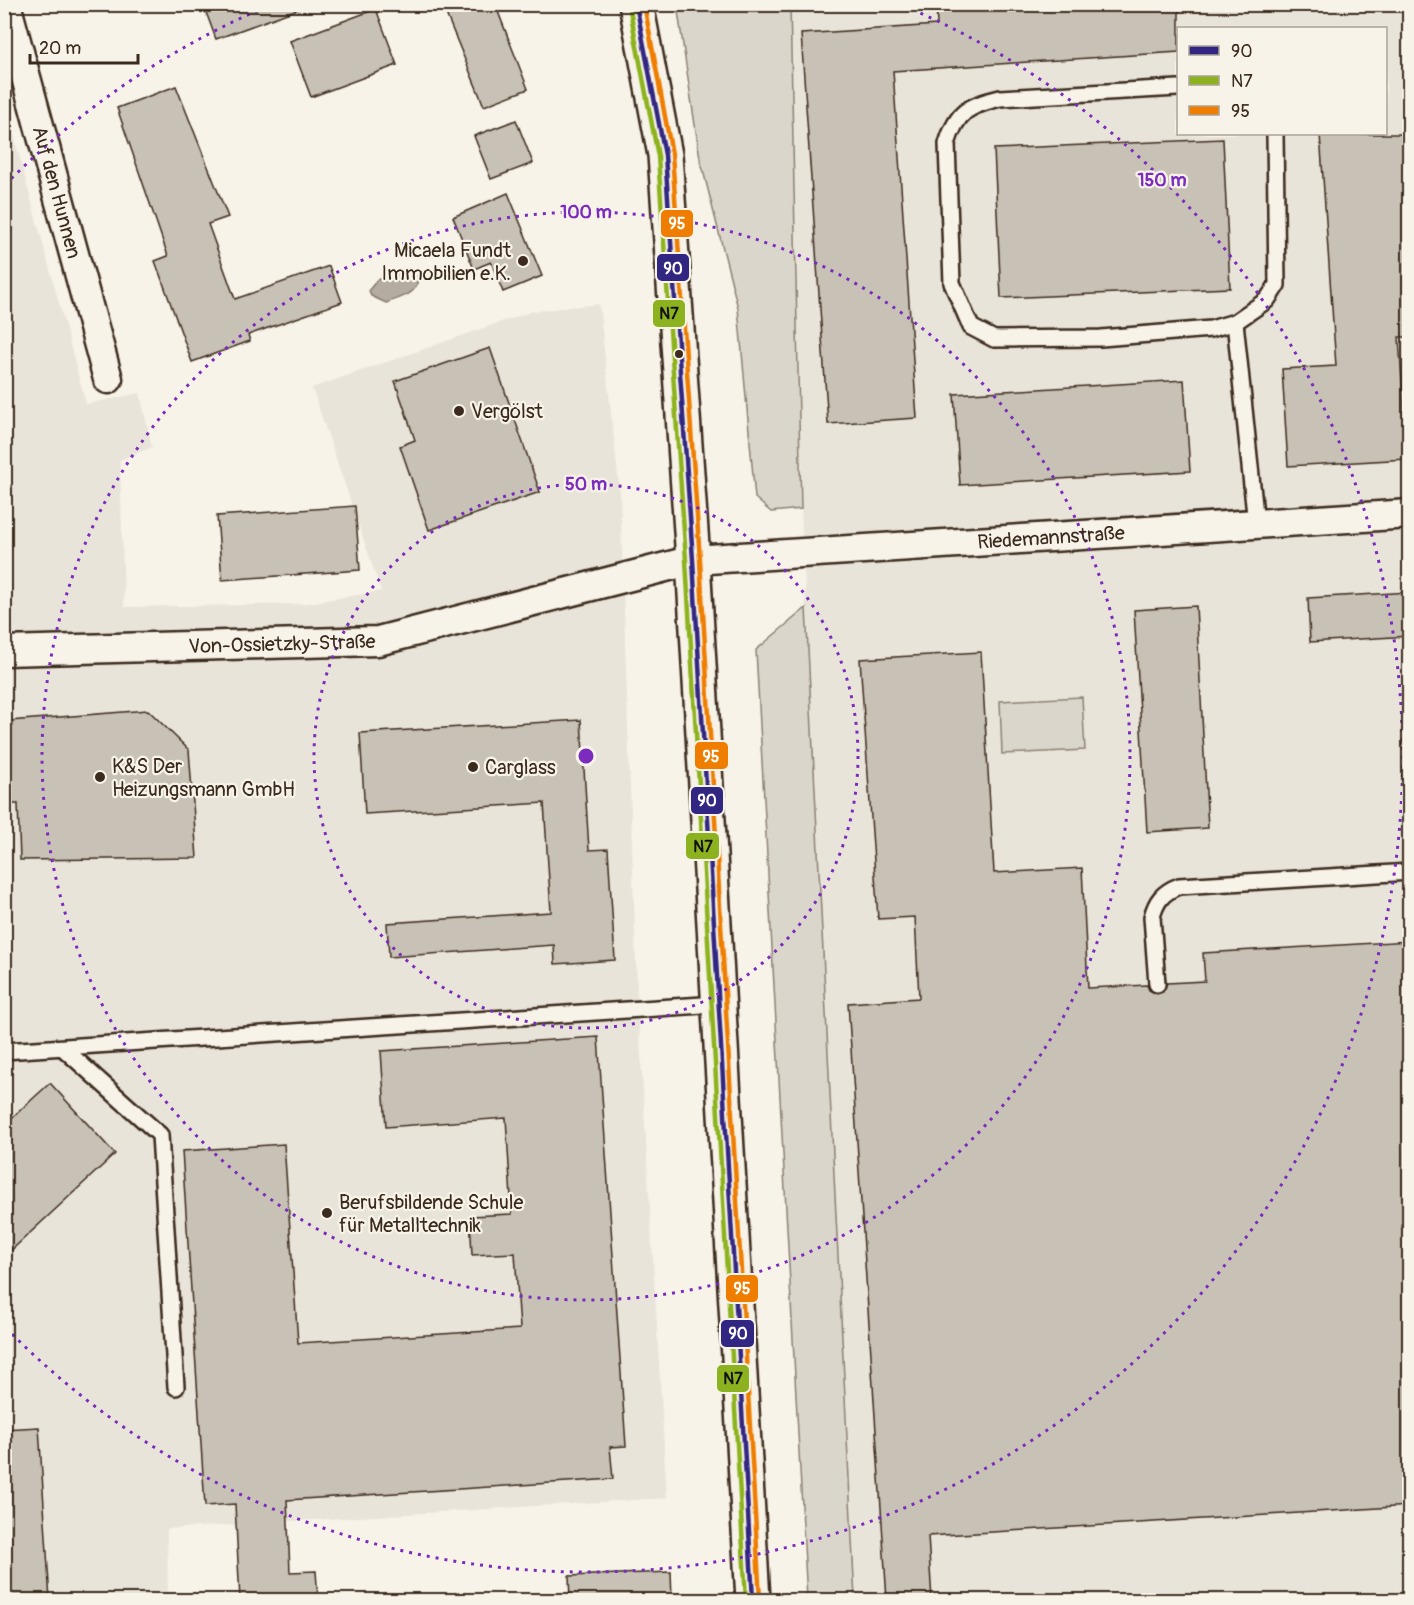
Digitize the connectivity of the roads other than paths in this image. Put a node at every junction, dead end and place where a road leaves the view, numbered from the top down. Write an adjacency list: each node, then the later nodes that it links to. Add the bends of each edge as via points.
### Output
1 (6, 4): 6 (street, Auf den Hunnen)
2 (636, 4): 9 (main road, via 664,155)
3 (1177, 88): 5 (lane, via 999,98 974,104 962,113 947,144 952,283 971,327 994,339 1101,338 1211,329)
4 (1275, 135): 5 (lane, via 1277,285 1267,300)
5 (1235, 322): 8 (lane)
6 (108, 380)
7 (1410, 514): 8 (street, Riedemannstraße)
8 (1256, 524): 9 (street, Riedemannstraße)
9 (693, 560): 10 (street, Von-Ossietzky-Straße, via 378,641); 13 (main road)
10 (4, 651)
11 (1410, 872): 12 (lane, via 1179,886 1169,890 1152,917)
12 (1156, 984)
13 (718, 1004): 14 (lane); 17 (main road)
14 (63, 1048): 15 (lane); 16 (lane, via 160,1135)
15 (4, 1051)
16 (176, 1387)
17 (753, 1600)

